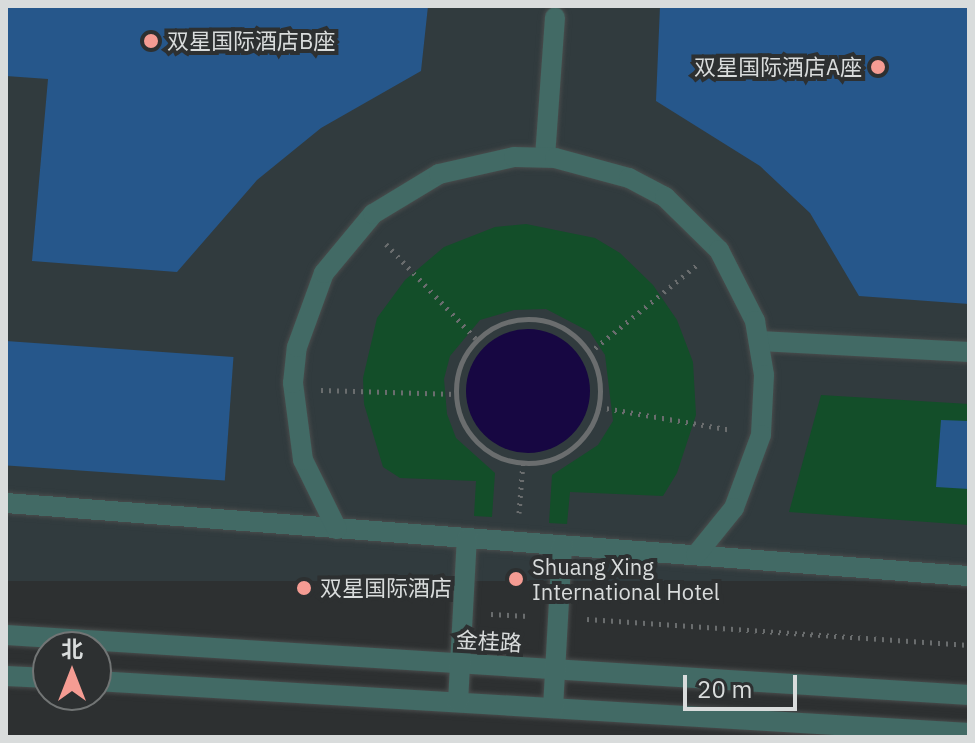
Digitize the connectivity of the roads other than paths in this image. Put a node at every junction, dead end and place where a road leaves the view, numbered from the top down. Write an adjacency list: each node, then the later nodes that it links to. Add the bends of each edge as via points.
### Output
1 (555, 17): 2 (street)
2 (545, 157): 3 (street, via 591,166 665,197 718,248 739,283); 6 (street, via 514,157 439,174 366,222 324,273 297,347 294,390 303,460)
3 (760, 341): 4 (street); 9 (street, via 765,398 761,435 734,508)
4 (969, 352)
5 (6, 503): 6 (street)
6 (337, 529): 7 (street)
7 (467, 538): 8 (street); 12 (street)
8 (562, 545): 9 (street); 13 (street)
9 (696, 555): 10 (street)
10 (969, 576)
11 (6, 635): 12 (street, 金桂路)
12 (461, 663): 13 (street, 金桂路); 18 (street)
13 (555, 669): 17 (street, 金桂路); 19 (street)
14 (6, 676): 15 (street)
15 (32, 677)
16 (112, 682): 18 (street)
17 (969, 695)
18 (458, 702): 19 (street)
19 (553, 708): 20 (street)
20 (969, 733)

